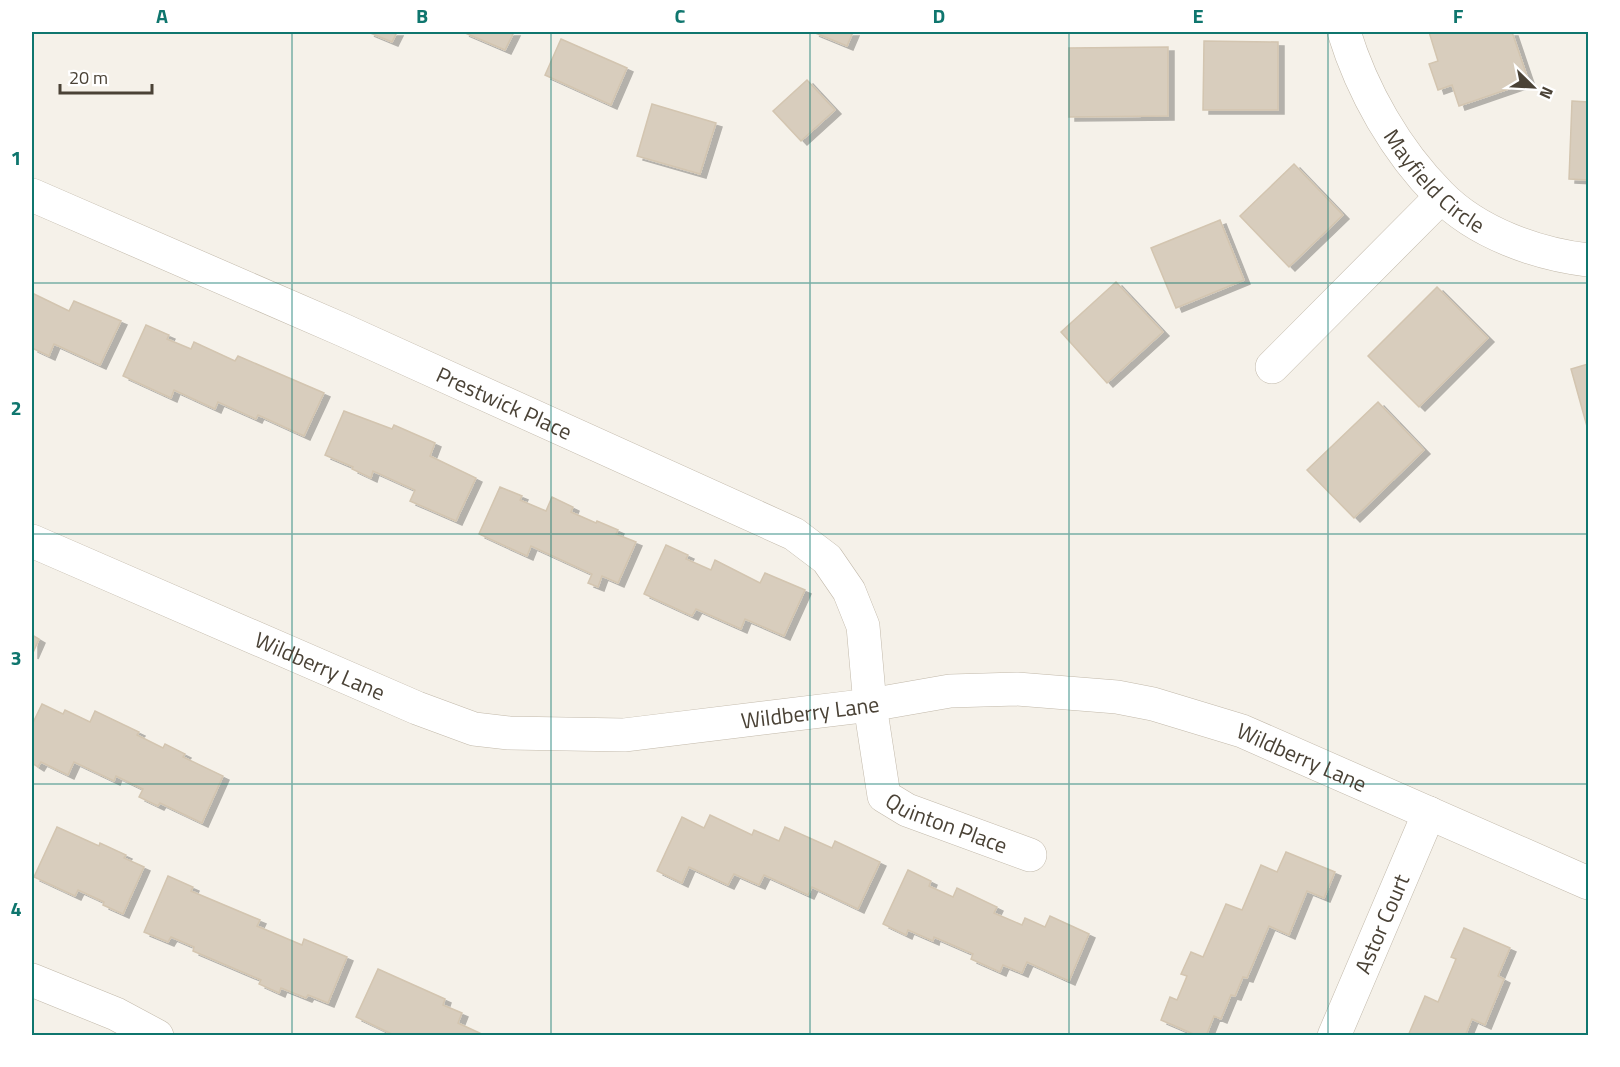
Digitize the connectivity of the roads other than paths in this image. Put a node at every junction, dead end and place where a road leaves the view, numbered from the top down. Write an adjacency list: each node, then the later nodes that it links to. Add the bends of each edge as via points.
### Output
1 (1344, 32): 3 (street, Mayfield Circle, via 1366,88 1390,132)
2 (32, 195): 7 (street, Prestwick Place, via 343,330 794,534 827,559 849,591 863,626)
3 (1441, 196): 4 (street, Mayfield Circle, via 1467,217 1497,233 1533,248); 5 (street)
4 (1588, 260)
5 (1272, 367)
6 (32, 541): 7 (street, Wildberry Lane, via 408,705 474,729 624,735)
7 (870, 705): 8 (street, Wildberry Lane, via 988,688 1117,697 1242,731); 9 (street, Quinton Place, via 884,796 907,810)
8 (1429, 813): 10 (street, Wildberry Lane); 13 (street, Astor Court)
9 (1030, 855)
10 (1588, 883)
11 (32, 980): 12 (street)
12 (157, 1035)
13 (1334, 1035)

